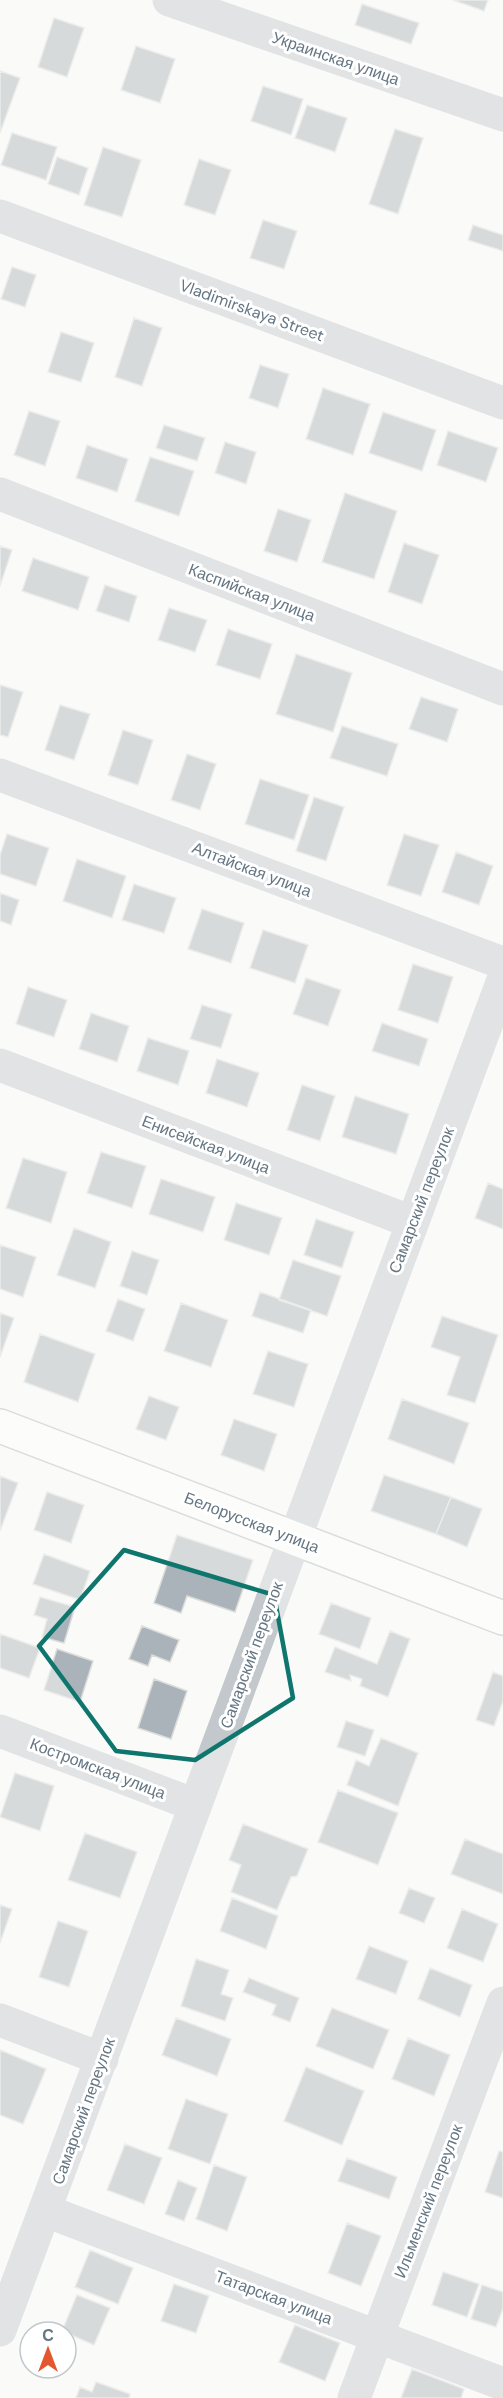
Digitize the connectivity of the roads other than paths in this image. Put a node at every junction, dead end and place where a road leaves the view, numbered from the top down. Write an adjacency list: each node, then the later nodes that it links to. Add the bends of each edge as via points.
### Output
1 (169, 0): 2 (street, Украинская улица)
2 (503, 115)
3 (0, 216): 4 (street, Vladimirskaya Street)
4 (503, 403)
5 (0, 494): 6 (street, Каспийская улица)
6 (503, 689)
7 (0, 775): 8 (street, Алтайская улица)
8 (503, 963)
9 (503, 980): 11 (street, Самарский переулок)
10 (0, 1065): 11 (street, Енисейская улица)
11 (412, 1222): 13 (street, Самарский переулок)
12 (0, 1426): 13 (main road, Белорусская улица)
13 (294, 1538): 14 (main road, Белорусская улица); 16 (street, Самарский переулок)
14 (503, 1618)
15 (0, 1731): 16 (street, Костромская улица)
16 (195, 1805): 19 (street, Самарский переулок)
17 (503, 2003): 23 (street, Ильменский переулок)
18 (0, 2020): 19 (street)
19 (102, 2059): 20 (street, Самарский переулок)
20 (46, 2211): 21 (street, Самарский переулок); 23 (street, Татарская улица)
21 (6, 2297): 22 (street, Самарский переулок)
22 (0, 2330)
23 (376, 2336): 24 (street, Татарская улица); 25 (street, Ильменский переулок)
24 (503, 2384)
25 (354, 2398)

